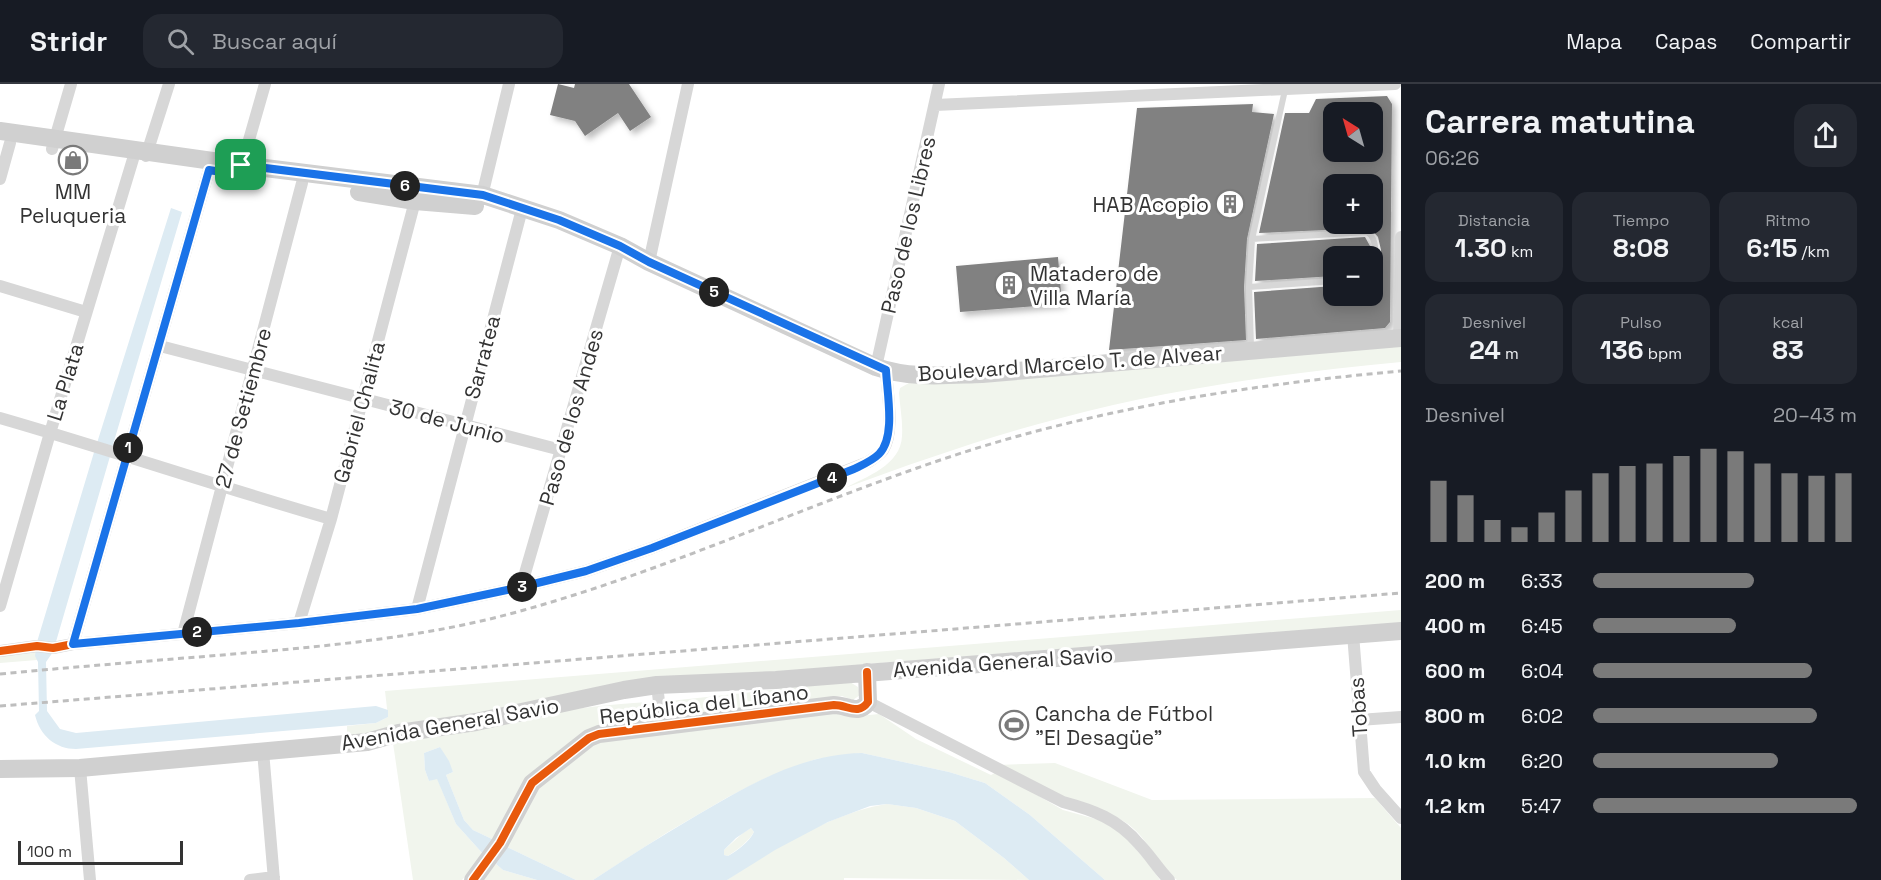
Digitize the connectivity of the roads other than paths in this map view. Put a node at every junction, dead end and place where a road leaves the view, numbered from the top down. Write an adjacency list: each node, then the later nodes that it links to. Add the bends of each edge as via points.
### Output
1 (71, 84): 12 (street)
2 (169, 84): 13 (street, La Plata)
3 (265, 84): 15 (street)
4 (507, 84): 19 (street)
5 (688, 84): 25 (street)
6 (939, 84): 10 (street, Paso de los Libres)
7 (1395, 84): 8 (street)
8 (1317, 86): 9 (street)
9 (1285, 90): 10 (street); 22 (lane)
10 (935, 105): 33 (street, Paso de los Libres)
11 (4, 138): 12 (main road, Boulevard Marcelo T. de Alvear); 16 (street)
12 (53, 144): 13 (main road, Boulevard Marcelo T. de Alvear)
13 (142, 157): 14 (main road, Boulevard Marcelo T. de Alvear); 15 (main road, Boulevard Marcelo T. de Alvear); 29 (street, La Plata)
14 (209, 170): 15 (main road, Boulevard Marcelo T. de Alvear); 31 (street)
15 (240, 170): 17 (main road, Boulevard Marcelo T. de Alvear); 19 (main road, Boulevard Marcelo T. de Alvear)
16 (0, 179)
17 (302, 183): 18 (main road, Boulevard Marcelo T. de Alvear); 34 (street, 27 de Setiembre)
18 (415, 201): 19 (main road, Boulevard Marcelo T. de Alvear); 35 (street, Gabriel Chalita)
19 (481, 201): 20 (main road, Boulevard Marcelo T. de Alvear)
20 (522, 209): 23 (main road, Boulevard Marcelo T. de Alvear); 37 (street, Sarratea)
21 (1401, 237): 30 (street)
22 (1252, 239): 24 (lane, via 1367,232); 28 (lane)
23 (620, 246): 25 (main road, Boulevard Marcelo T. de Alvear); 39 (street, Paso de los Andes)
24 (1375, 246)
25 (649, 262): 33 (main road, Boulevard Marcelo T. de Alvear)
26 (1323, 282): 28 (lane)
27 (0, 286): 29 (street)
28 (1249, 287): 32 (lane)
29 (86, 312): 38 (street, La Plata)
30 (1400, 338): 32 (main road, Boulevard Marcelo T. de Alvear)
31 (160, 346): 34 (street, 30 de Junio); 40 (street)
32 (1251, 351): 33 (main road, Boulevard Marcelo T. de Alvear, via 944,376)
33 (881, 368): 43 (street, Paso de los Libres, via 889,416 888,436 883,449 868,462 652,548 586,571)
34 (254, 370): 35 (street, 30 de Junio); 41 (street, 27 de Setiembre)
35 (363, 398): 37 (street, 30 de Junio); 42 (street, Gabriel Chalita)
36 (0, 418): 38 (street)
37 (464, 426): 39 (street, 30 de Junio); 45 (street, Sarratea)
38 (50, 433): 40 (street); 44 (street, La Plata)
39 (561, 450): 43 (street, Paso de los Andes)
40 (126, 456): 41 (street); 50 (street)
41 (221, 487): 42 (street); 48 (street, 27 de Setiembre)
42 (331, 519): 46 (street, Gabriel Chalita)
43 (521, 587): 45 (street, Paso de los Libres)
44 (0, 606)
45 (417, 609): 46 (street, Paso de los Libres)
46 (299, 623): 48 (street, Paso de los Libres)
47 (1401, 631): 49 (main road, Avenida General Savio)
48 (183, 634): 50 (street, Paso de los Libres)
49 (1353, 634): 52 (main road, Avenida General Savio); 56 (street, Tobas)
50 (73, 644): 51 (street, Paso de los Libres)
51 (0, 651)
52 (867, 672): 53 (main road, Avenida General Savio, via 776,680 708,694); 54 (main road)
53 (658, 692): 57 (street); 58 (main road, Avenida General Savio, via 542,708 367,742)
54 (868, 702): 57 (main road, República del Líbano, via 857,710 834,705); 68 (street, via 1063,802 1116,822)
55 (1401, 717): 56 (street)
56 (1359, 720): 62 (street, Tobas, via 1367,779)
57 (662, 727): 67 (main road, República del Líbano, via 599,734 584,741 532,783 500,843)
58 (263, 751): 59 (main road, Avenida General Savio); 64 (street)
59 (80, 768): 60 (main road, Avenida General Savio); 65 (street)
60 (0, 769)
61 (1401, 801): 62 (street)
62 (1388, 803): 63 (street)
63 (1401, 818)
64 (274, 879): 66 (street)
65 (90, 880)
66 (250, 880)
67 (473, 880)
68 (1169, 880)

